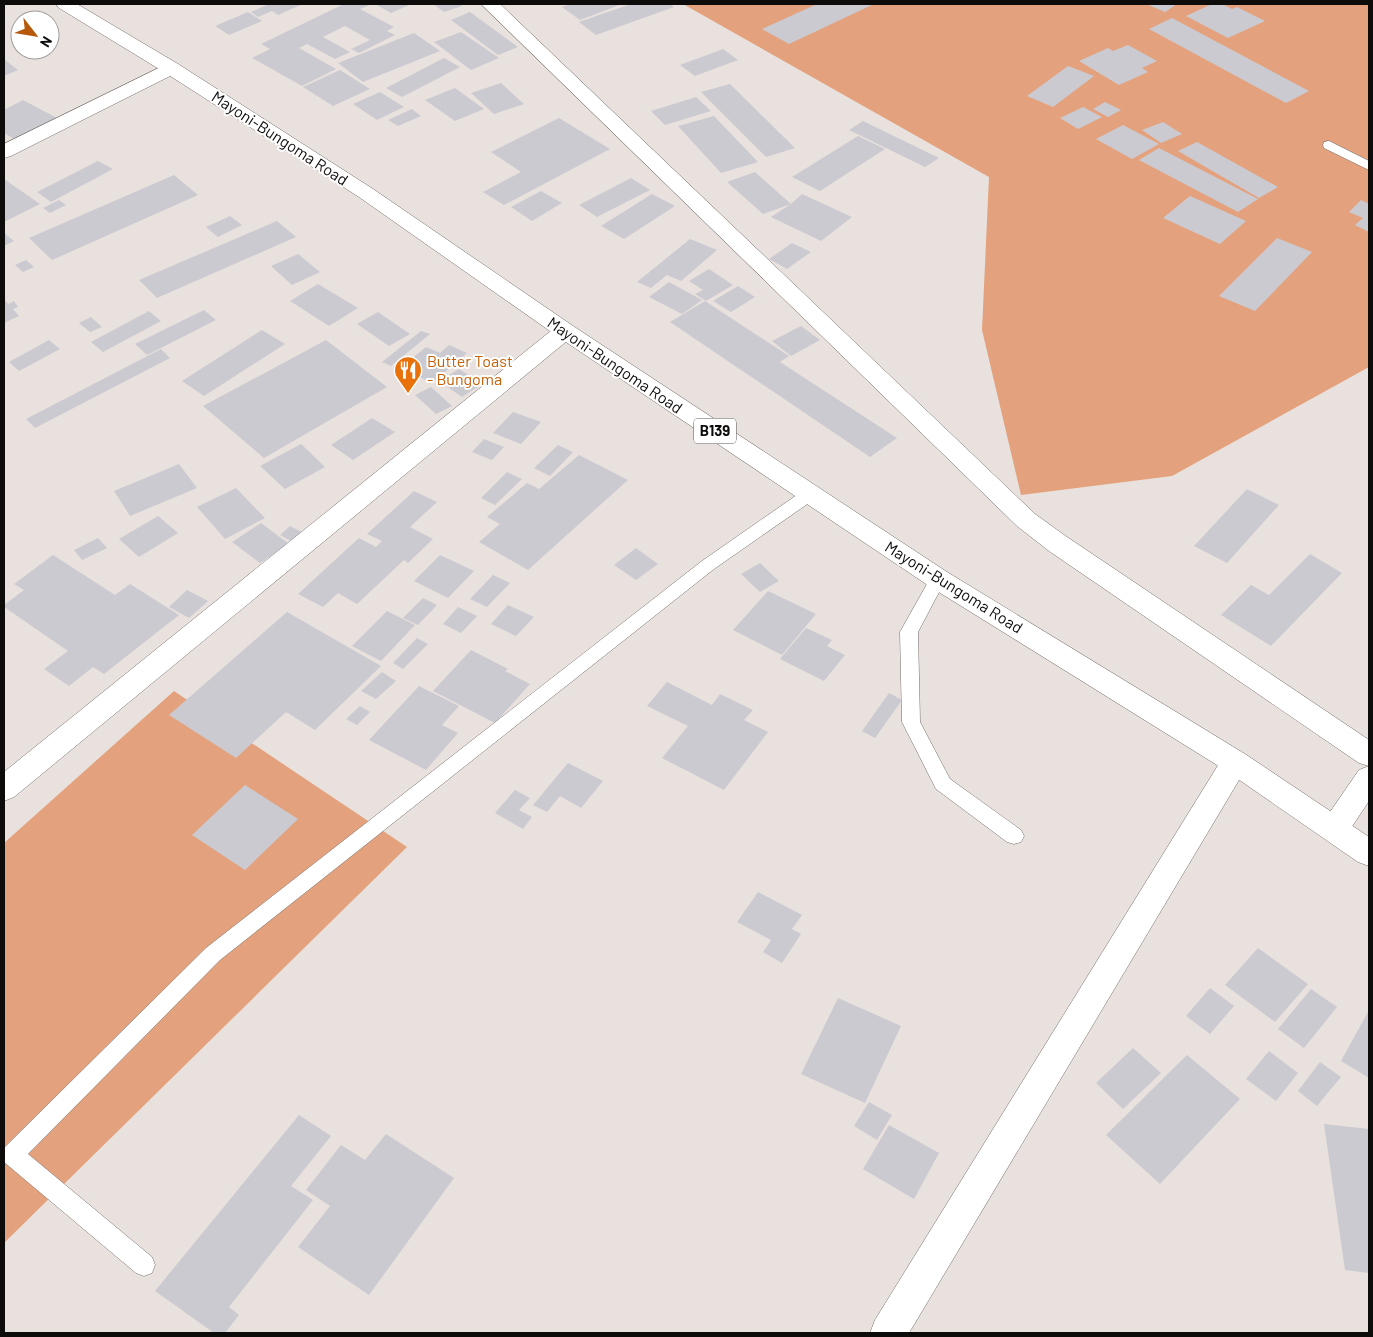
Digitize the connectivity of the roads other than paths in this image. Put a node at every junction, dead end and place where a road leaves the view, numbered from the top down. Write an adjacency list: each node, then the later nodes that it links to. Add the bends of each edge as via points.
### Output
1 (65, 4): 3 (street, Mayoni-Bungoma Road / B139)
2 (490, 4): 10 (street, via 1026,520)
3 (171, 68): 5 (street); 7 (street, Mayoni-Bungoma Road / B139, via 366,193)
4 (1328, 145): 6 (lane)
5 (4, 152)
6 (1369, 166)
7 (564, 331): 8 (street, Mayoni-Bungoma Road / B139); 13 (street)
8 (810, 494): 9 (street, Mayoni-Bungoma Road / B139); 17 (lane, via 708,565 213,954 12,1155)
9 (938, 578): 11 (street, Mayoni-Bungoma Road / B139); 15 (lane, via 909,632 911,722 943,784)
10 (1369, 755)
11 (1235, 762): 14 (street, Mayoni-Bungoma Road / B139); 18 (street)
12 (1369, 778): 14 (street)
13 (4, 789)
14 (1334, 828): 16 (street, Mayoni-Bungoma Road / B139)
15 (1014, 836)
16 (1369, 853)
17 (144, 1266)
18 (888, 1333)

